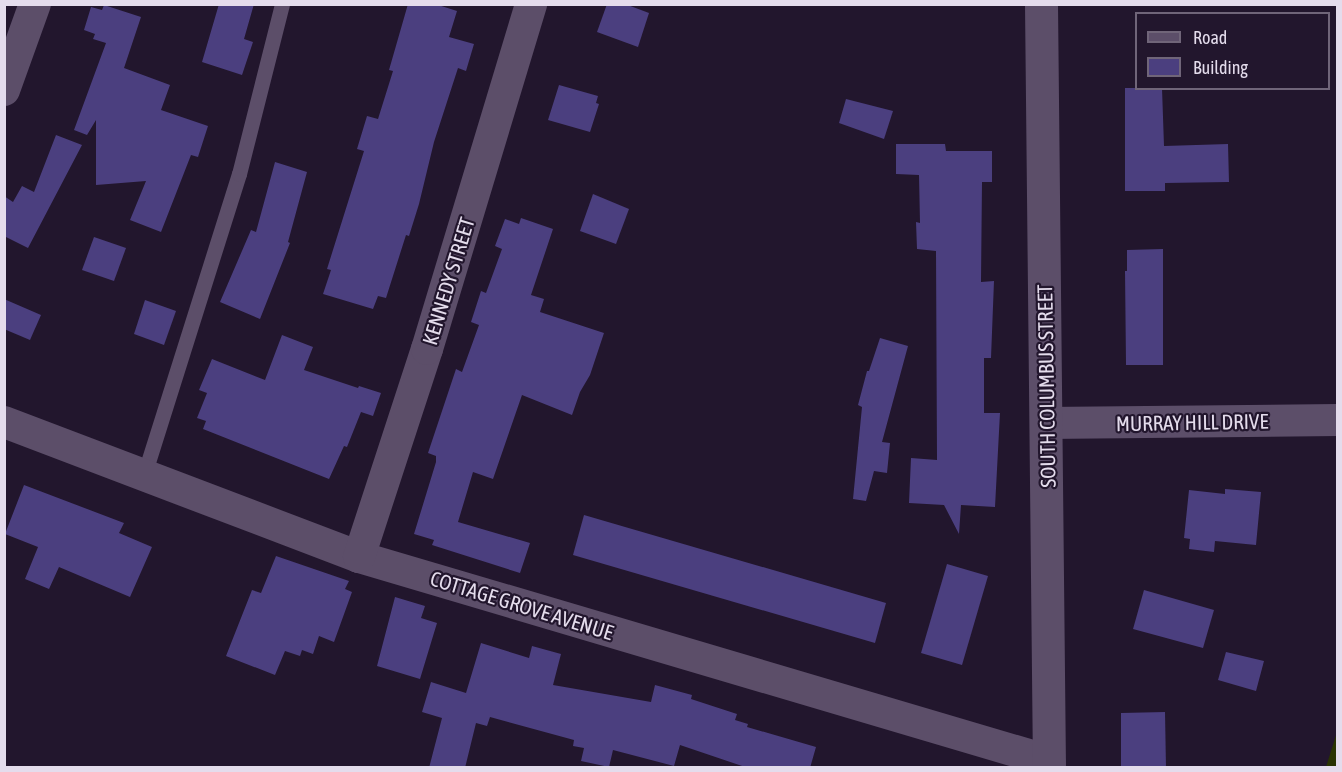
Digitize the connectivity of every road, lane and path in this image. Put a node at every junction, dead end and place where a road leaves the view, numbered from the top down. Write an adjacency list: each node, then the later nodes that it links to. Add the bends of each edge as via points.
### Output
1 (35, 4): 5 (street)
2 (282, 4): 9 (lane, via 239,174)
3 (531, 4): 10 (street, KENNEDY STREET, via 427,349)
4 (1041, 4): 8 (street, SOUTH COLUMBUS STREET)
5 (4, 90)
6 (1338, 420): 8 (street, MURRAY HILL DRIVE)
7 (4, 422): 9 (street, COTTAGE GROVE AVENUE)
8 (1046, 423): 11 (street, SOUTH COLUMBUS STREET)
9 (144, 475): 10 (street, COTTAGE GROVE AVENUE)
10 (358, 556): 11 (street, COTTAGE GROVE AVENUE)
11 (1049, 764)

